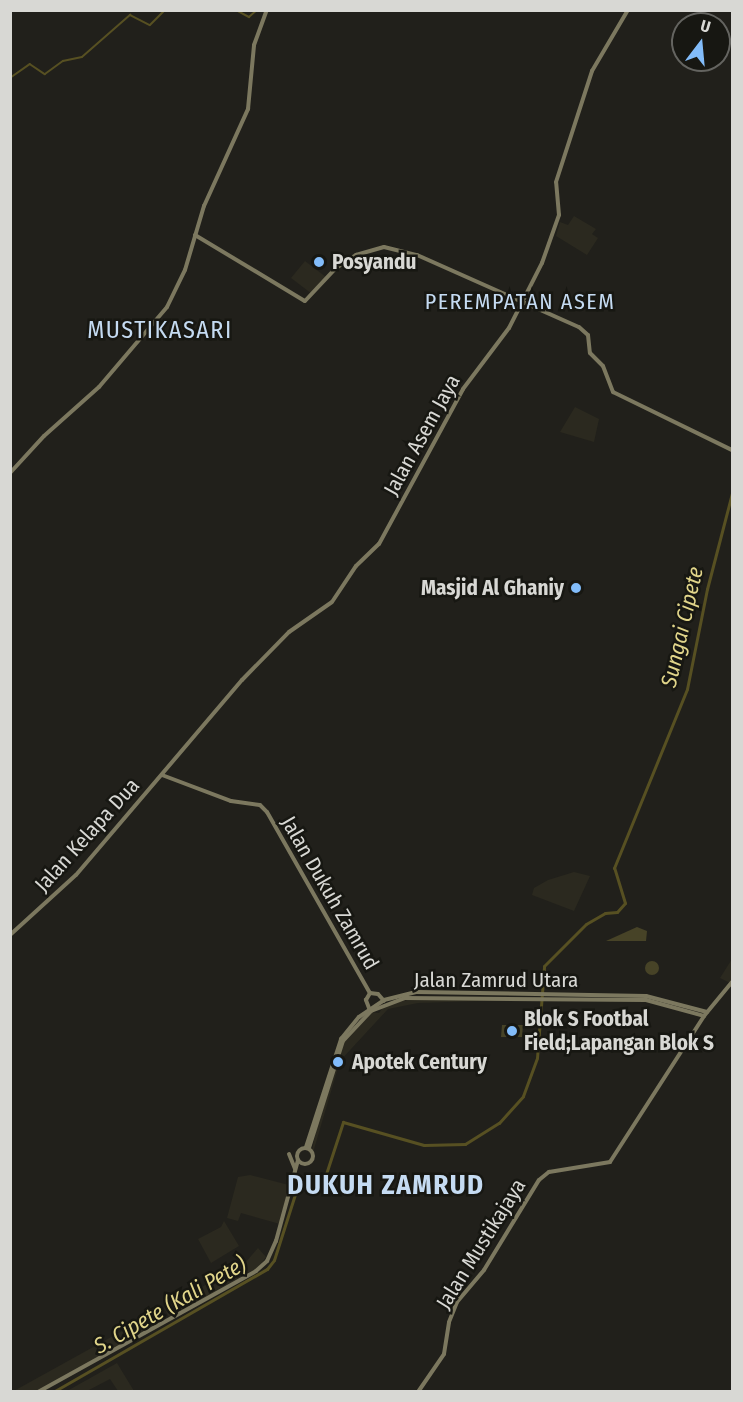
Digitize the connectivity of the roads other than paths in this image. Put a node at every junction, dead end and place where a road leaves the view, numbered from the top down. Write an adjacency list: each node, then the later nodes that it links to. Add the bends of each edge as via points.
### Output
1 (267, 10): 3 (main road, via 254,45 247,113 204,206)
2 (628, 10): 4 (main road, Jalan Asem Jaya, via 592,71 556,182 558,221)
3 (195, 235): 4 (main road, via 302,301 314,294 341,264 384,247 417,255); 6 (main road, via 184,270 161,316 99,387)
4 (526, 300): 5 (main road, via 586,333 590,353 603,366 613,392); 7 (main road, Jalan Asem Jaya, via 462,389 376,547 356,566 332,602 294,628 248,674)
5 (732, 450)
6 (10, 473)
7 (160, 776): 8 (main road, Jalan Kelapa Dua, via 76,875); 10 (main road, Jalan Dukuh Zamrud, via 231,801 260,805 267,812)
8 (10, 935)
9 (732, 982): 13 (main road, Jalan Mustikajaya)
10 (370, 993): 11 (main road, Jalan Dukuh Zamrud, via 378,994); 12 (main road, Jalan Dukuh Zamrud, via 366,1000)
11 (385, 1002): 12 (main road, Jalan Zamrud Utara); 13 (main road, Jalan Zamrud Utara, via 417,993 646,1000)
12 (370, 1010): 14 (main road, Jalan Zamrud Utara, via 341,1039)
13 (705, 1014): 20 (main road, Jalan Mustikajaya, via 610,1162 549,1172 539,1180 484,1270 457,1302 444,1353)
14 (307, 1148): 16 (main road, via 298,1150); 17 (main road, via 314,1156)
15 (289, 1154): 18 (main road)
16 (298, 1160): 17 (main road); 18 (main road)
17 (307, 1164): 18 (main road)
18 (295, 1170): 19 (main road, via 276,1241 267,1261 256,1271)
19 (38, 1392)
20 (418, 1392)

